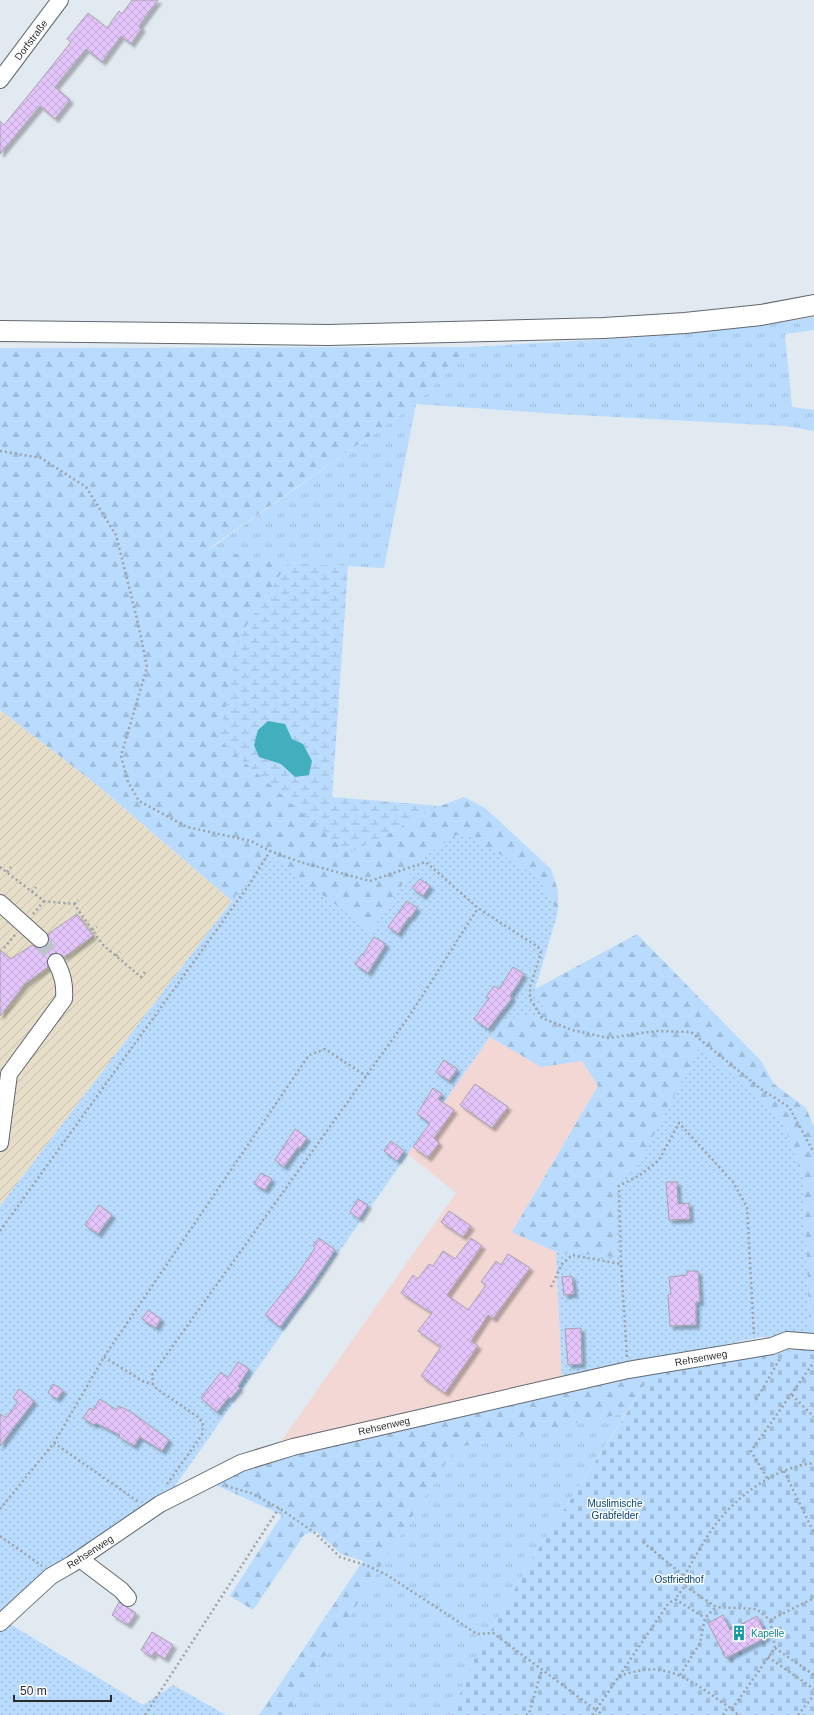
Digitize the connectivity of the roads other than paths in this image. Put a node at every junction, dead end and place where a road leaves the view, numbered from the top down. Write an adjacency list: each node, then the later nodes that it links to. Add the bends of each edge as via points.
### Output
1 (60, 0): 2 (street, Dorfstraße)
2 (0, 80)
3 (814, 305): 4 (main road, via 761,315 589,329 328,335)
4 (0, 331)
5 (0, 903): 6 (street)
6 (40, 939)
7 (56, 962): 8 (street, via 65,986 64,999 9,1074)
8 (0, 1143)
9 (814, 1342): 10 (street, Rehsenweg, via 787,1340 772,1346 628,1370 293,1447 241,1463 216,1475 154,1508)
10 (80, 1559): 11 (street); 12 (street, Rehsenweg, via 50,1576)
11 (128, 1598)
12 (0, 1623)

